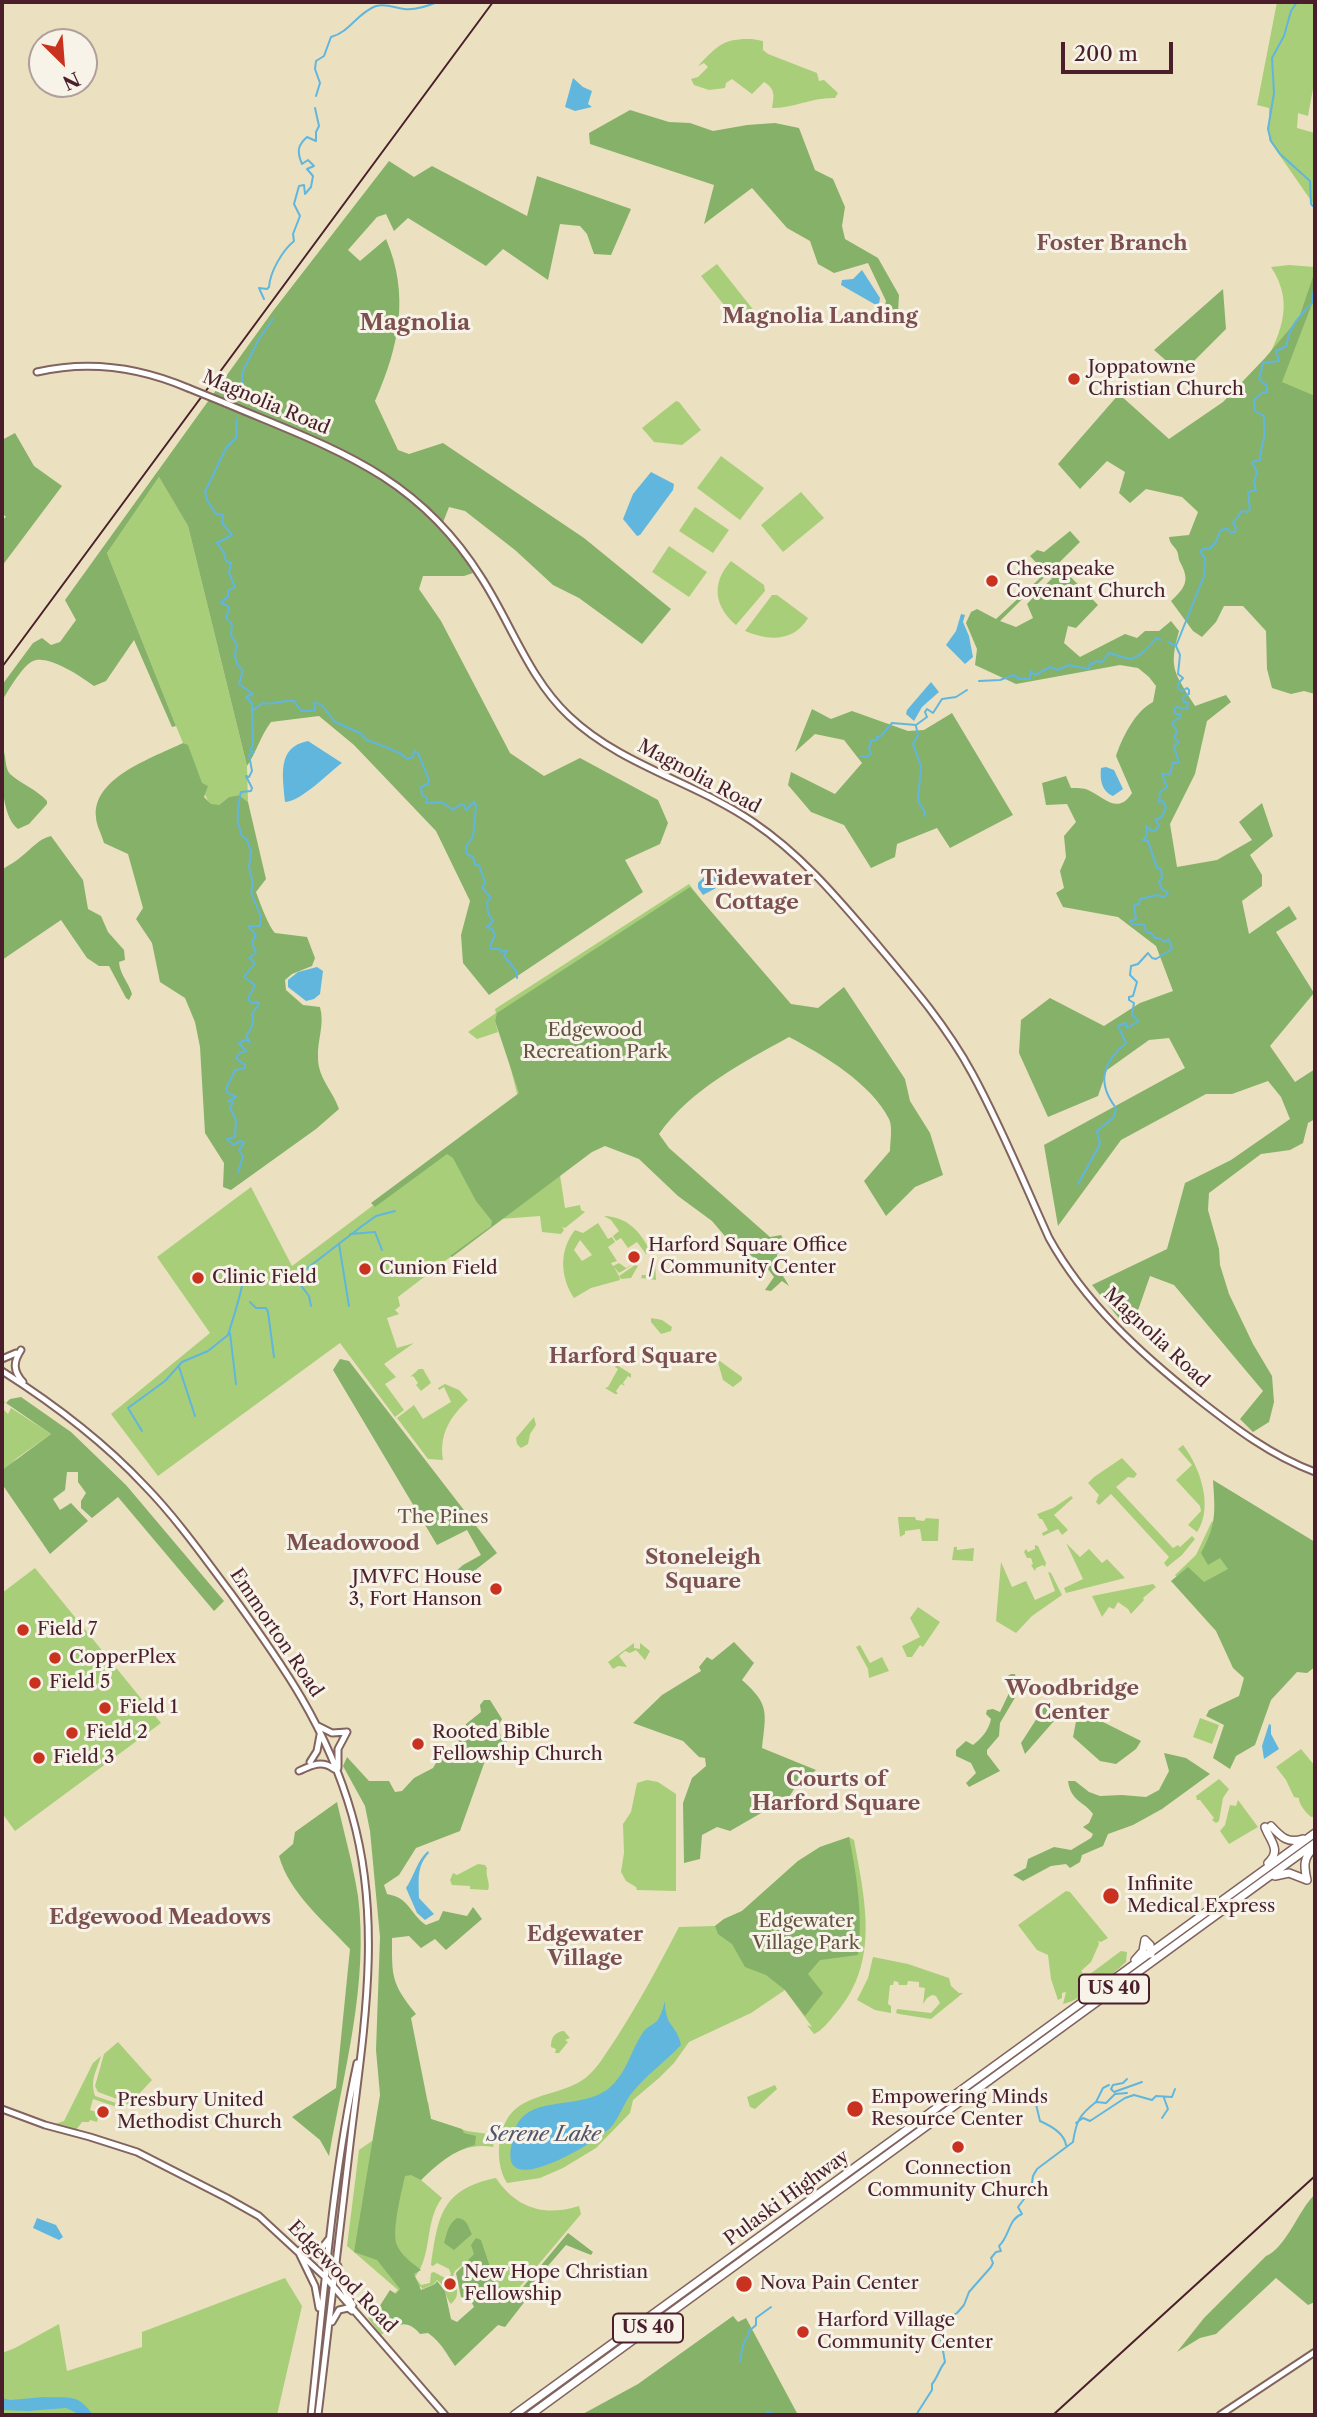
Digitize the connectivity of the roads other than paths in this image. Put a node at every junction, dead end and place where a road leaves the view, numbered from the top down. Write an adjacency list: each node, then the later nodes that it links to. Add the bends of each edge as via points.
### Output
1 (37, 372): 7 (main road, Magnolia Road, bridge, via 70,366 150,374 338,451 398,486 462,548 536,676 570,717 614,751 752,821 805,864 926,1001 987,1102 1049,1238 1091,1300 1126,1337 1227,1423)
2 (2, 1359): 6 (main road, via 19,1352 15,1370)
3 (2, 1371): 5 (main road, Emmorton Road)
4 (2, 1378): 5 (main road)
5 (19, 1382): 6 (main road, Emmorton Road)
6 (27, 1387): 8 (main road, Emmorton Road, via 105,1447 169,1512 276,1656)
7 (1315, 1472)
8 (320, 1729): 9 (main road, via 317,1751); 11 (main road, Emmorton Road); 11 (main road, via 347,1732 338,1749)
9 (310, 1762)
10 (299, 1771): 11 (main road, via 325,1764)
11 (338, 1775): 18 (main road, Emmorton Road, via 359,1846 368,1908)
12 (1314, 1840): 13 (highway, Pulaski Highway / US 40); 13 (highway, via 1305,1860 1307,1880 1283,1873); 13 (highway, via 1282,1838 1268,1826 1274,1857)
13 (1237, 1894): 14 (highway, Pulaski Highway / US 40); 16 (highway, Pulaski Highway / US 40)
14 (1169, 1939): 15 (highway, via 1159,1943); 16 (highway)
15 (1145, 1940): 16 (highway); 17 (highway, via 1143,1951)
16 (1153, 1956): 17 (highway, Pulaski Highway / US 40); 33 (highway, Pulaski Highway / US 40, via 1139,1971)
17 (1127, 1970): 32 (highway, Pulaski Highway / US 40)
18 (363, 2039): 20 (main road, Emmorton Road, via 345,2120); 22 (main road, Emmorton Road)
19 (2, 2109): 21 (main road, Edgewood Road, via 137,2152 259,2216)
20 (330, 2234): 21 (main road, via 318,2253); 23 (main road, Emmorton Road)
21 (294, 2247): 23 (main road, Edgewood Road); 26 (main road, via 315,2286)
22 (337, 2251): 24 (main road, Emmorton Road); 25 (main road, via 340,2281)
23 (325, 2277): 24 (main road, Edgewood Road); 26 (main road, Emmorton Road)
24 (333, 2286): 25 (main road, Edgewood Road); 27 (main road, Emmorton Road)
25 (358, 2314): 27 (main road, via 348,2308 338,2310); 31 (main road, Edgewood Road)
26 (319, 2324): 29 (main road, Emmorton Road)
27 (328, 2330): 30 (main road, Emmorton Road)
28 (1315, 2352): 34 (main road)
29 (311, 2415)
30 (318, 2415)
31 (445, 2415)
32 (514, 2415)
33 (530, 2415)
34 (1220, 2415)

